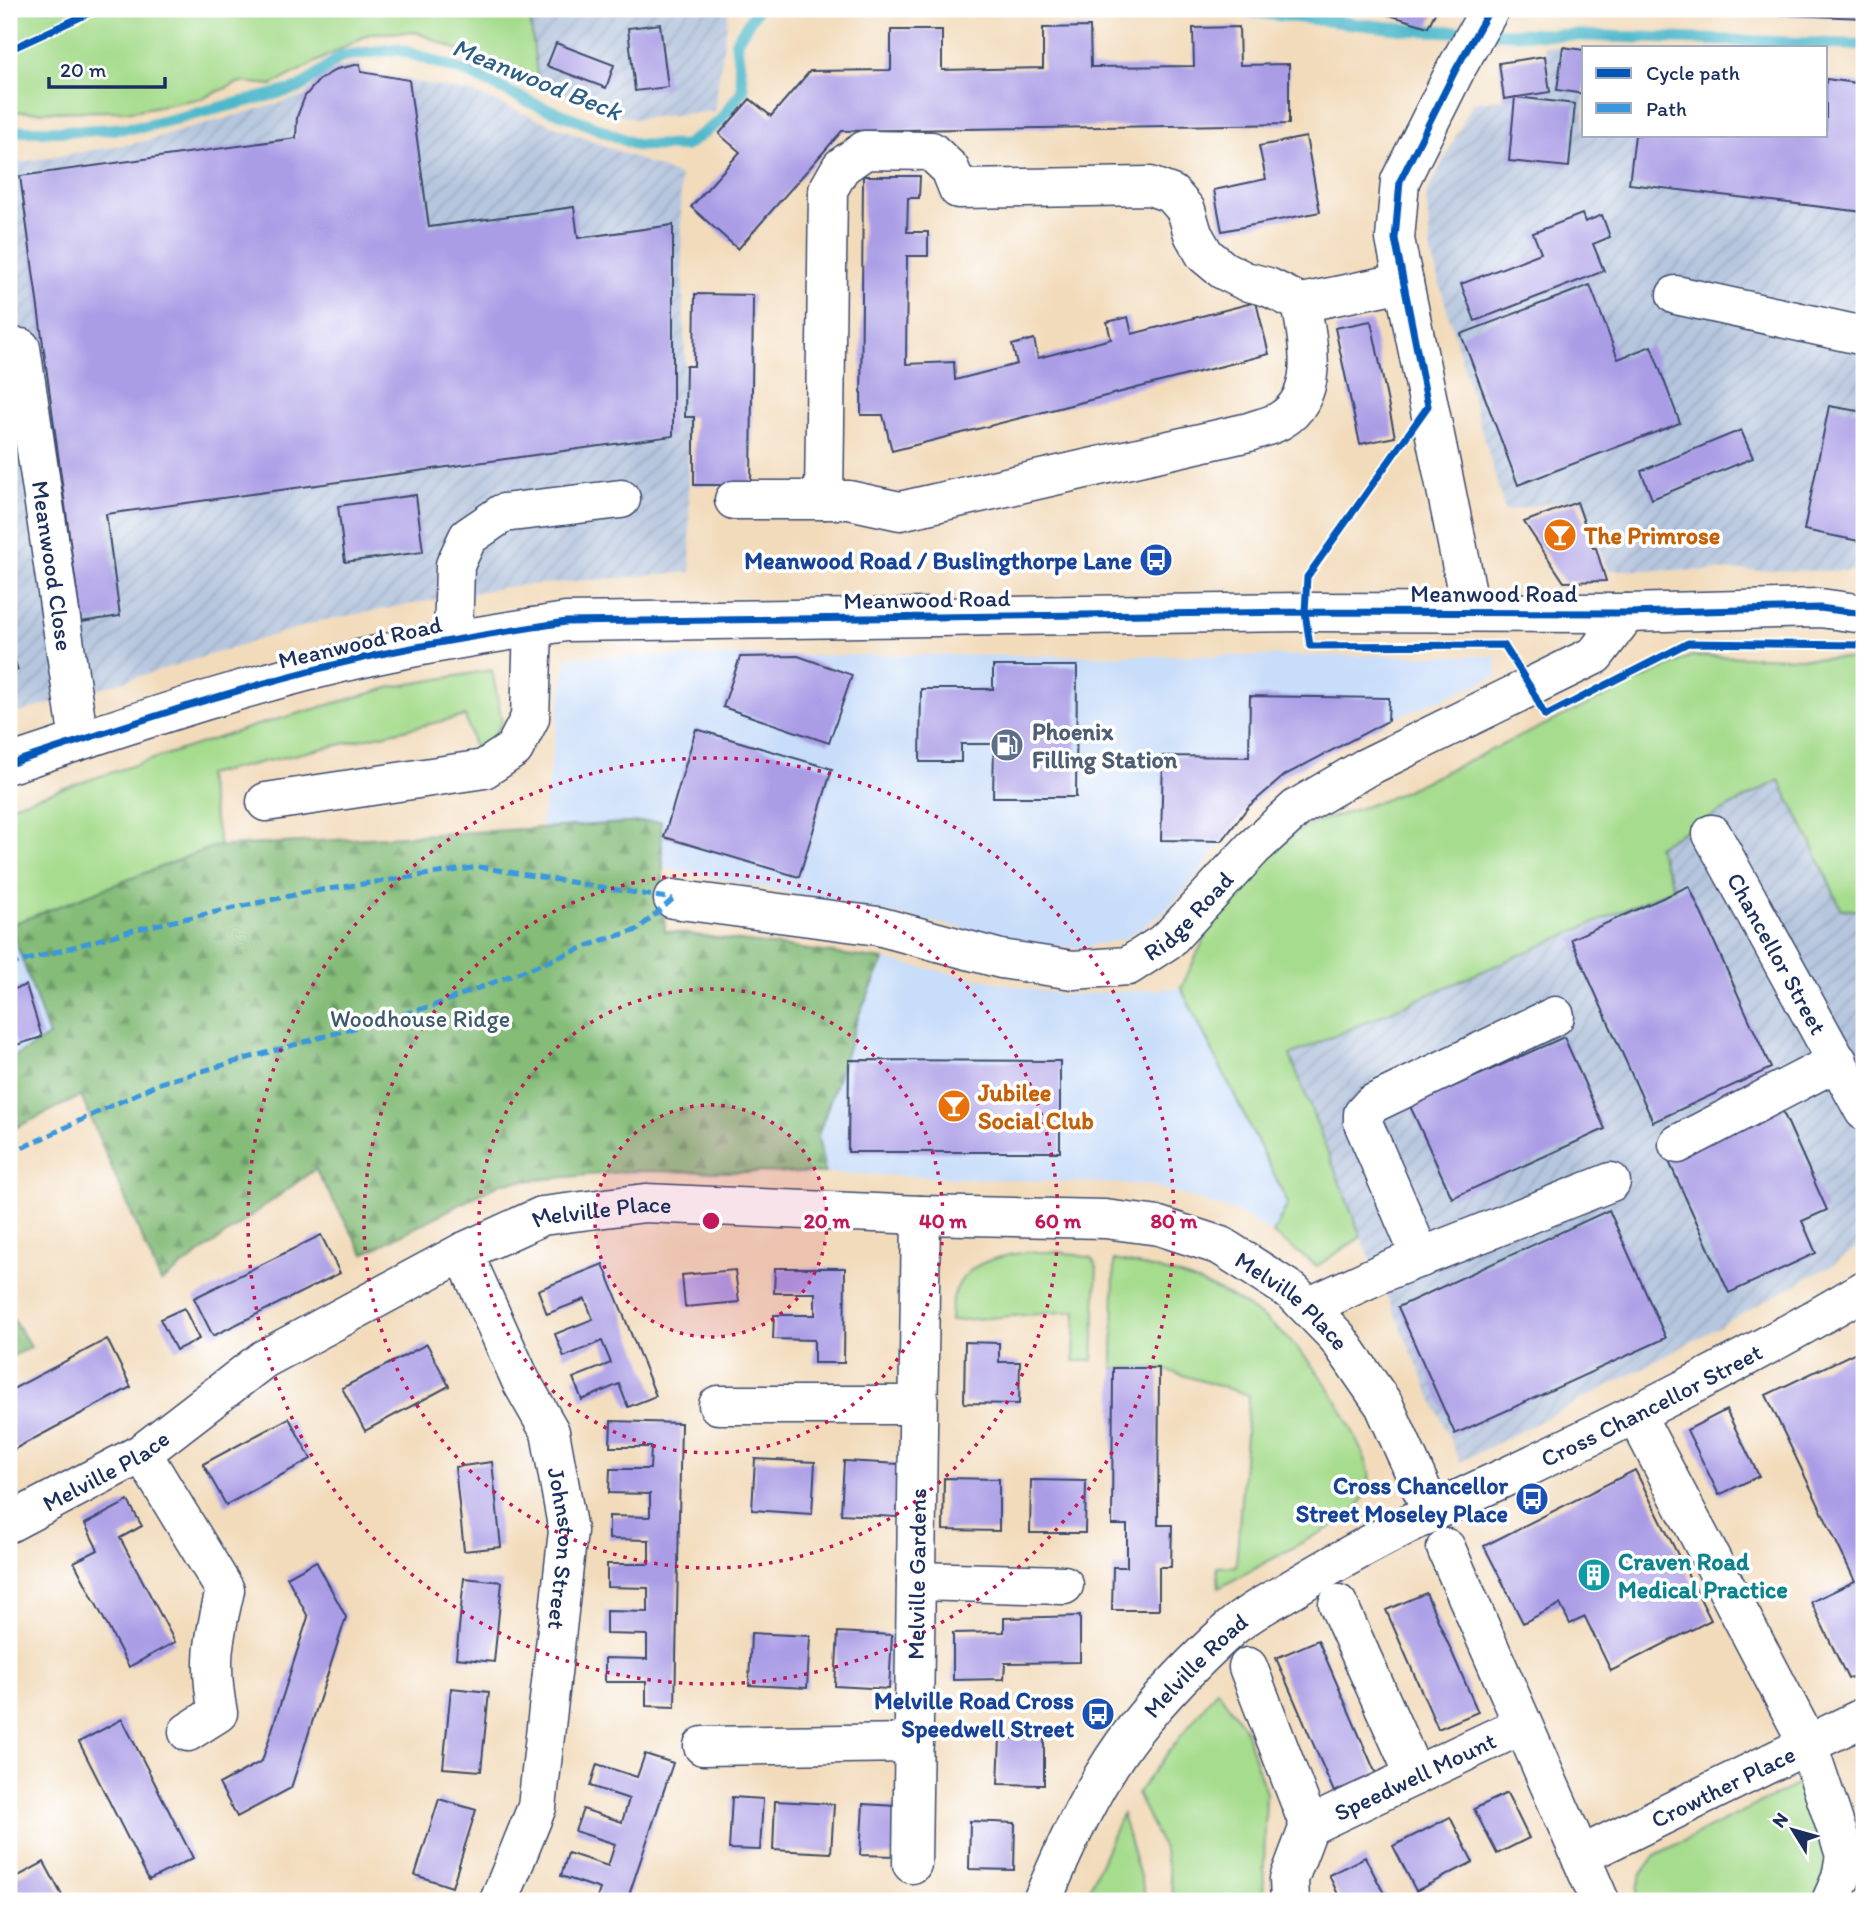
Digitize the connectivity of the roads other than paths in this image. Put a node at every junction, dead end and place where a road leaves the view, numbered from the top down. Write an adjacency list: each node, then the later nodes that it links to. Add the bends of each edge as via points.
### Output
1 (1490, 9): 2 (street, via 1400,181 1395,239)
2 (1404, 282): 4 (street); 10 (street)
3 (1676, 295): 5 (street)
4 (1301, 303): 9 (street, via 1308,340 1308,379 1299,402 1281,420 1249,432 901,511 849,500); 9 (street, via 1223,270 1205,255 1186,210 1172,194 1150,186 958,189 950,169 931,152 864,150 841,167 828,190)
5 (1864, 336)
6 (21, 348): 15 (street, Meanwood Close)
7 (621, 499): 14 (street, via 503,513 468,537 455,565)
8 (734, 500): 9 (street)
9 (824, 500)
10 (1471, 612): 11 (street, Meanwood Road); 13 (street, Meanwood Road, via 566,622)
11 (1627, 613): 12 (street, Meanwood Road, via 1820,608); 19 (street, Ridge Road, via 1595,654 1365,768 1297,808 1253,848 1168,940 1128,966 1073,970 1002,959 878,926)
12 (1864, 614)
13 (533, 627): 14 (street, Meanwood Road); 17 (street, via 530,718 514,748 484,769)
14 (453, 640): 15 (street, Meanwood Road, via 282,678)
15 (79, 741): 16 (street, Meanwood Road)
16 (9, 764)
17 (266, 802)
18 (1712, 834): 21 (street, Chancellor Street)
19 (673, 900)
20 (1555, 1016): 27 (street, via 1372,1104 1363,1114)
21 (1838, 1060): 22 (street, Chancellor Street); 23 (street)
22 (1864, 1111)
23 (1678, 1144)
24 (1612, 1182): 27 (street)
25 (921, 1215): 26 (street, Melville Place, via 645,1203 542,1216); 29 (street, Melville Place, via 1105,1219 1159,1226 1221,1247 1293,1292); 31 (street, Melville Gardens)
26 (463, 1252): 33 (street, Melville Place, via 264,1359); 51 (street, Johnston Street, via 521,1381 550,1432 568,1531 537,1807)
27 (1421, 1258): 29 (street)
28 (1864, 1290): 32 (street, Cross Chancellor Street, via 1785,1338)
29 (1308, 1307): 34 (street, Melville Place, via 1337,1337 1384,1405)
30 (718, 1405): 31 (street)
31 (918, 1405): 37 (street, Melville Gardens)
32 (1636, 1415): 34 (street, Cross Chancellor Street); 44 (street)
33 (142, 1453): 35 (street, Melville Place); 43 (street, via 225,1590 212,1646 211,1682 218,1713)
34 (1432, 1511): 52 (street, Melville Road, via 1249,1615 1181,1676 1113,1761 1067,1842)
35 (9, 1523)
36 (1446, 1548): 42 (street, Speedwell Mount)
37 (916, 1581): 38 (street); 45 (street, Melville Gardens)
38 (1064, 1585)
39 (1338, 1604): 47 (street)
40 (1248, 1667): 48 (street)
41 (1864, 1717): 44 (street, Crowther Place)
42 (1522, 1725): 47 (street, Speedwell Mount); 49 (street, Speedwell Mount)
43 (188, 1732)
44 (1807, 1742): 49 (street, Crowther Place); 55 (street, via 1844,1855)
45 (914, 1743): 46 (street); 50 (street, Melville Gardens)
46 (703, 1746)
47 (1415, 1776): 48 (street, Speedwell Mount)
48 (1310, 1826): 53 (street, via 1289,1879)
49 (1580, 1856): 54 (street, Speedwell Mount)
50 (912, 1864)
51 (499, 1901)
52 (1042, 1901)
53 (1290, 1901)
54 (1600, 1901)
55 (1831, 1901)

